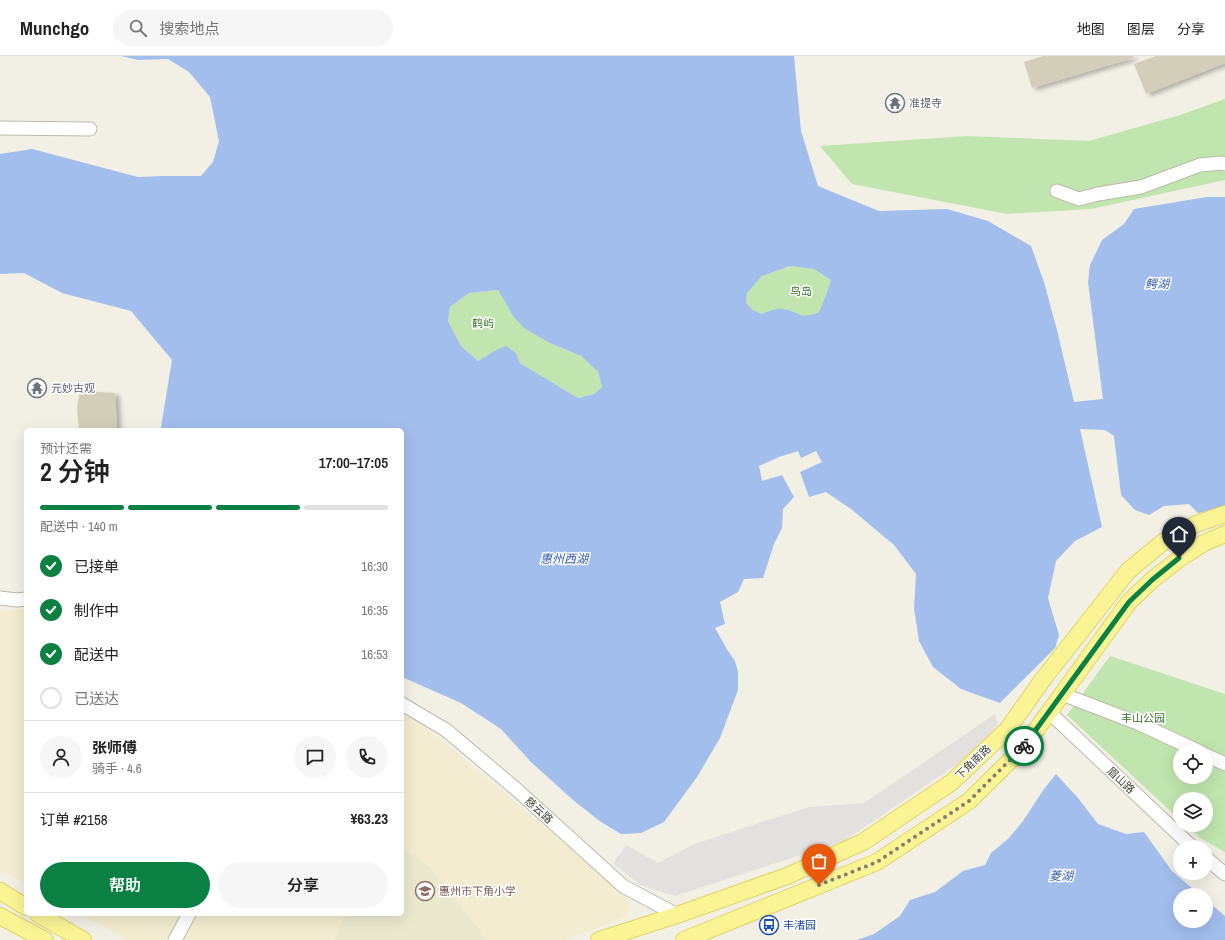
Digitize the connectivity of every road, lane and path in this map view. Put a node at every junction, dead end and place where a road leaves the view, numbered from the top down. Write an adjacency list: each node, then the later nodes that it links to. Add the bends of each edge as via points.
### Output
1 (0, 128): 2 (street)
2 (90, 129)
3 (1225, 164): 4 (street, via 1200,165 1141,187 1079,199)
4 (1057, 191)
5 (1225, 514): 20 (main road, 下角南路, via 1196,524 1163,542 1128,571 1044,678 1007,730 952,782 863,842 787,876)
6 (1225, 534): 9 (main road, via 1179,558 1129,602)
7 (0, 598): 8 (street)
8 (24, 599)
9 (1062, 694): 11 (main road); 12 (street, via 1140,724)
10 (404, 705): 20 (street, 慈云路, via 446,730 516,789 623,886)
11 (1049, 712): 15 (street, 眉山路); 29 (main road, via 1023,748 969,801 877,862)
12 (1183, 744)
13 (1213, 758): 14 (street)
14 (1225, 764)
15 (1185, 840)
16 (1213, 864): 17 (street)
17 (1225, 874)
18 (0, 892): 19 (main road)
19 (24, 906)
20 (677, 915): 27 (main road, 下角南路); 28 (main road, 下角南路)
21 (0, 916): 24 (main road)
22 (41, 916): 25 (main road)
23 (189, 916): 26 (street)
24 (46, 940)
25 (82, 940)
26 (175, 940)
27 (599, 940)
28 (620, 940)
29 (684, 940)

